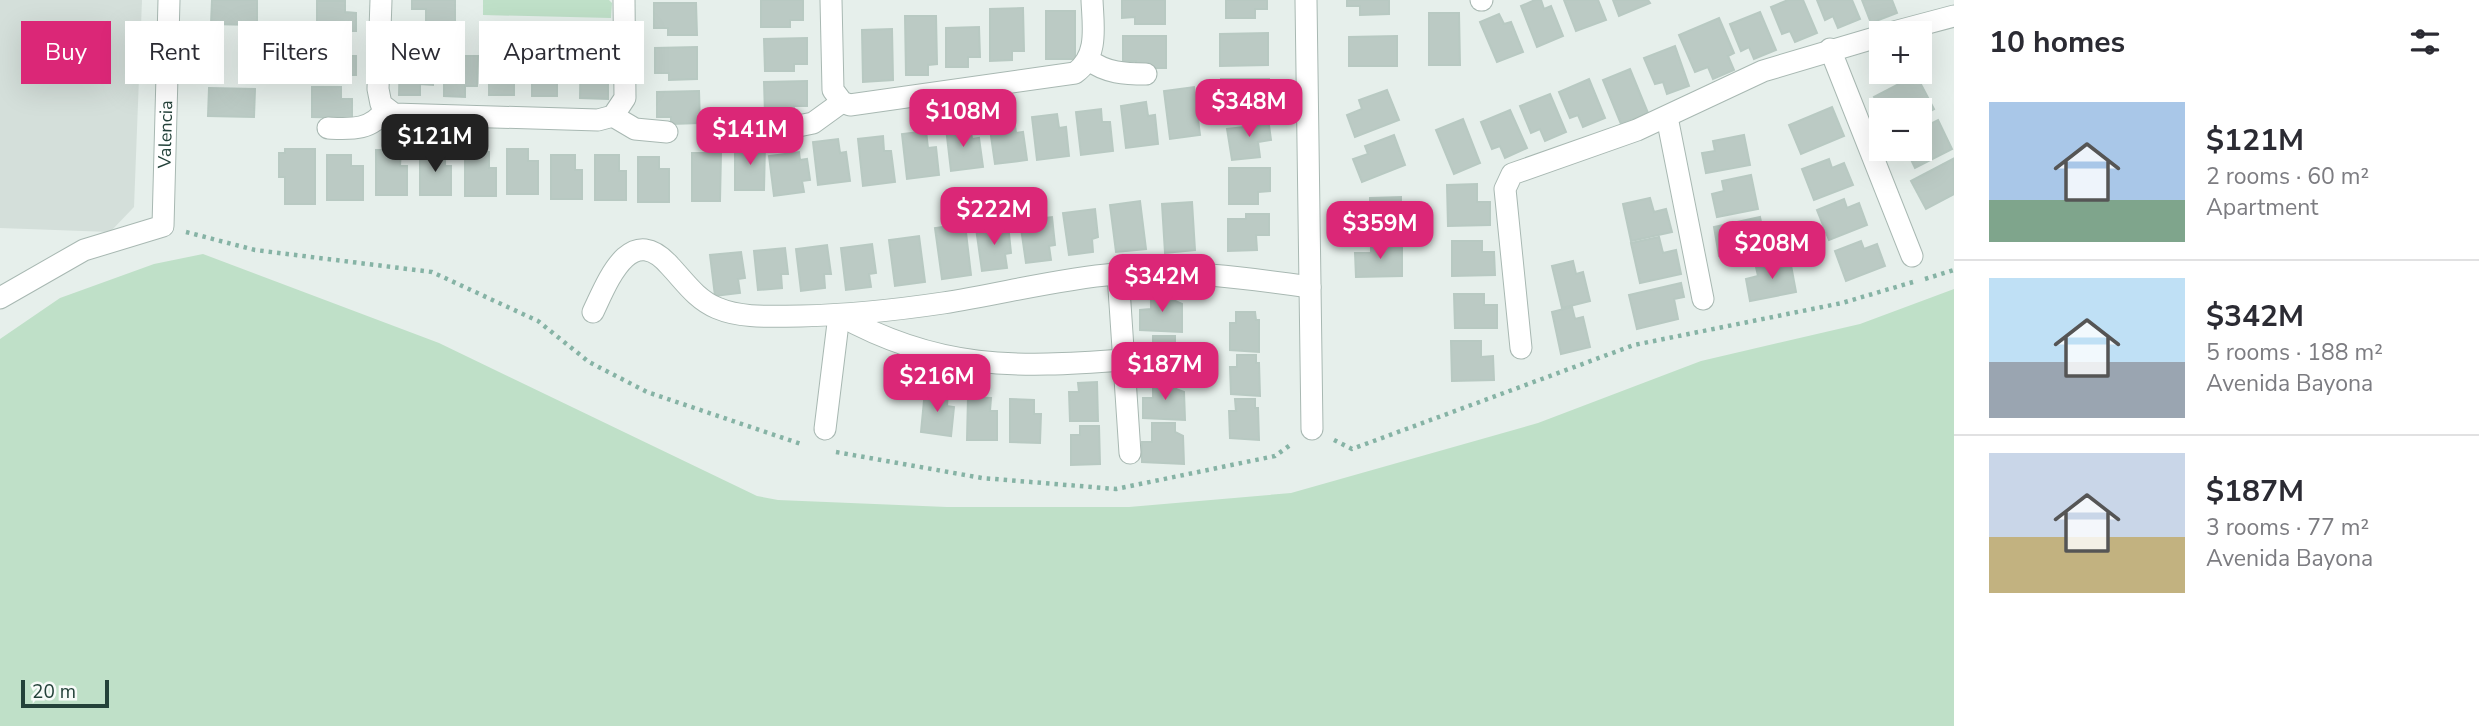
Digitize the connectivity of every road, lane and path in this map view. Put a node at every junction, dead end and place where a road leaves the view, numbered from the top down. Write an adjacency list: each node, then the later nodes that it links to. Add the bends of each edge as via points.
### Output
1 (169, 0): 20 (street, Valencia)
2 (381, 0): 14 (street, via 378,89)
3 (624, 0): 15 (street, via 625,99)
4 (831, 0): 13 (street, via 832,83)
5 (1092, 0): 11 (street)
6 (1306, 0): 24 (street)
7 (1954, 16): 8 (street)
8 (1932, 22)
9 (1869, 39): 10 (street)
10 (1830, 49): 16 (street, via 1763,71); 21 (street)
11 (1089, 60): 12 (street, via 1105,70); 13 (street, via 1066,76 859,105)
12 (1146, 74)
13 (842, 102): 19 (street, via 813,123)
14 (386, 110): 15 (street, via 403,116 598,120); 17 (street, via 362,128)
15 (612, 116): 18 (street, via 635,130)
16 (1667, 117): 26 (street); 29 (street, via 1508,178 1505,189)
17 (328, 128)
18 (667, 132)
19 (764, 133)
20 (163, 226): 25 (street, via 84,250); 32 (path, via 255,250 432,272 538,321 589,362 647,392)
21 (1912, 256)
22 (1954, 270): 31 (path, via 1842,303 1634,345 1352,449)
23 (1118, 274): 24 (street, via 1196,274); 28 (street); 30 (street)
24 (1310, 287): 31 (street)
25 (0, 298)
26 (1703, 299)
27 (593, 312): 28 (street, via 614,267 630,253 640,251 660,257 694,293 735,314)
28 (839, 315): 30 (street, via 902,346 958,360 1030,365); 32 (street)
29 (1521, 348)
30 (1124, 360): 33 (street)
31 (1312, 429): 32 (path, via 1275,456 1116,489 982,478 876,461)
32 (822, 442)
33 (1130, 453)

